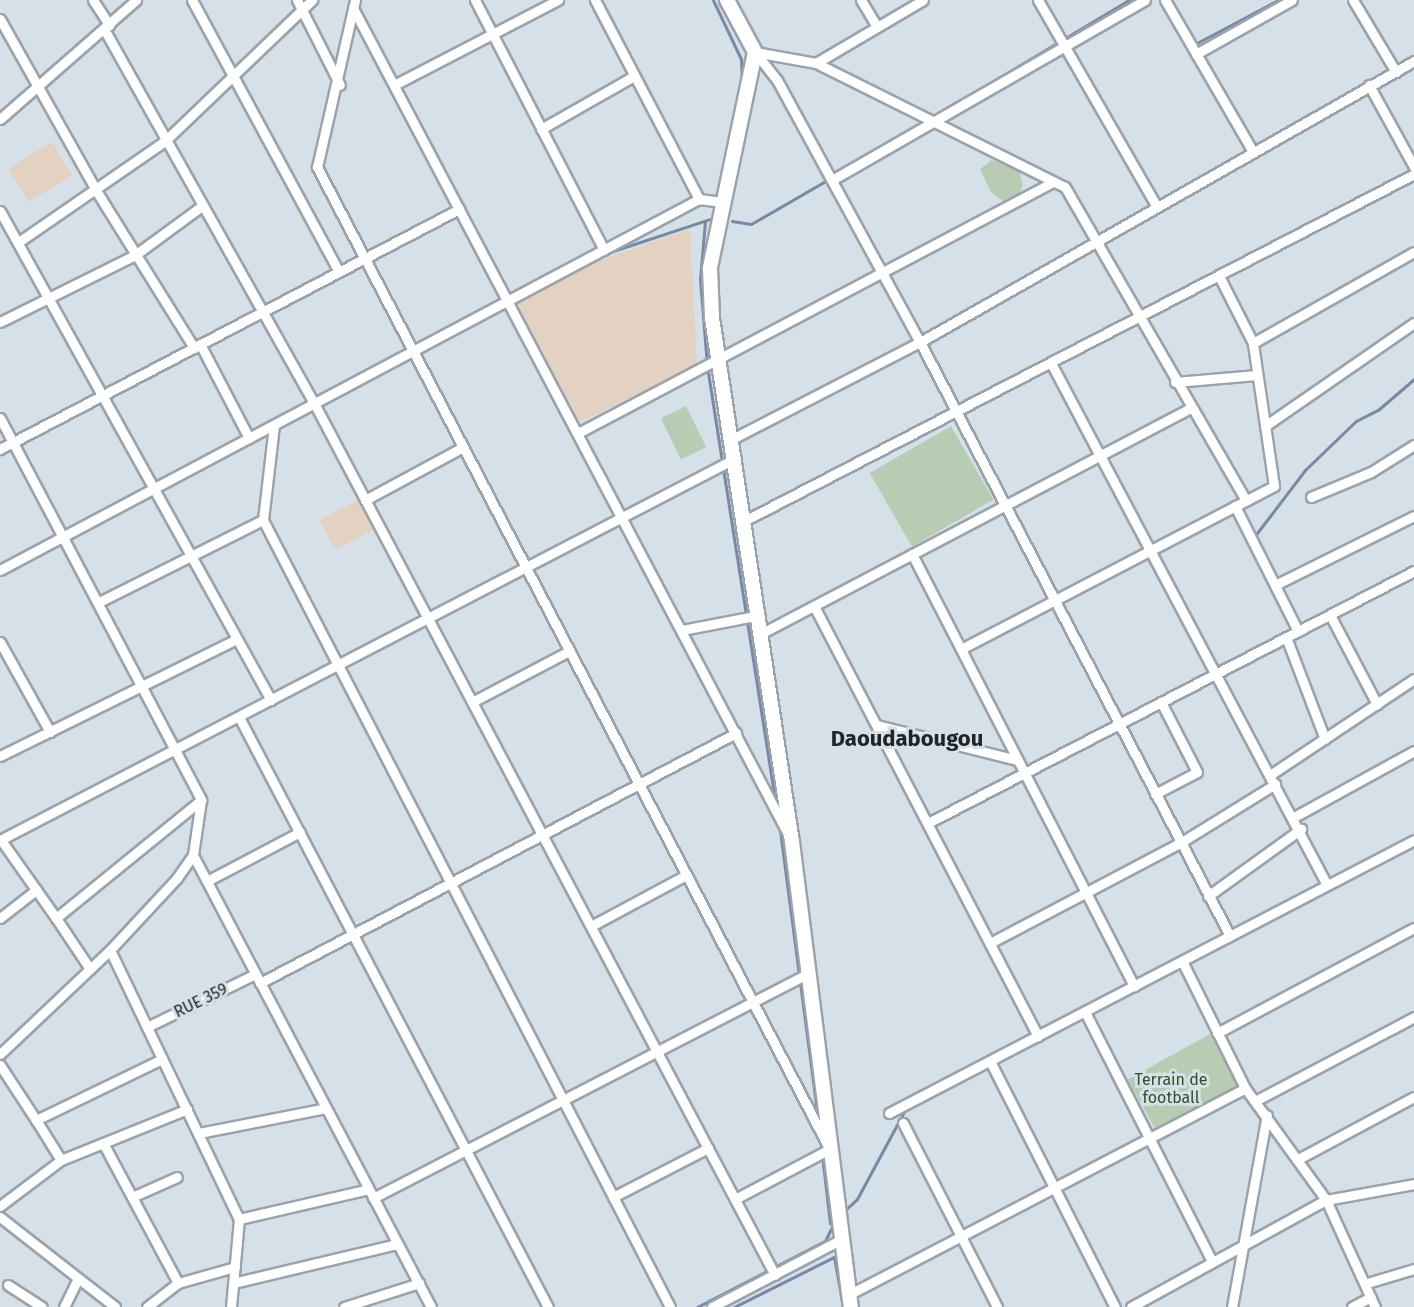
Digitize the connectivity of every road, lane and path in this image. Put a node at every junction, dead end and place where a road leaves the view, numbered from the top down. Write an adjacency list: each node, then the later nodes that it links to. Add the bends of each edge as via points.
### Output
1 (93, 0): 21 (street)
2 (136, 0): 21 (street)
3 (192, 0): 29 (street)
4 (297, 0): 18 (street)
5 (312, 0): 18 (street)
6 (475, 0): 22 (street)
7 (558, 0): 22 (street)
8 (595, 0): 30 (street)
9 (727, 0): 24 (street)
10 (861, 0): 20 (street)
11 (923, 0): 20 (street)
12 (1038, 0): 23 (street)
13 (1145, 0): 23 (street)
14 (1165, 0): 25 (street)
15 (1292, 0): 25 (street)
16 (1353, 0): 28 (street)
17 (354, 4): 31 (street); 32 (street)
18 (302, 10): 29 (street); 31 (street)
19 (0, 20): 34 (street)
20 (877, 27): 27 (street)
21 (106, 28): 34 (street); 38 (street)
22 (493, 34): 32 (street); 37 (street)
23 (1065, 46): 36 (street); 48 (street)
24 (755, 51): 27 (street); 42 (street, via 777,80); 46 (street)
25 (1196, 54): 39 (street)
26 (1414, 61): 28 (street)
27 (816, 63): 36 (street)
28 (1396, 72): 33 (street)
29 (233, 75): 38 (street); 57 (street)
30 (634, 76): 37 (street); 45 (street)
31 (340, 85): 56 (street, via 317,167)
32 (394, 85): 49 (street)
33 (1369, 85): 39 (street); 40 (street)
34 (39, 90): 35 (street); 44 (street)
35 (0, 118)
36 (936, 123): 42 (street); 43 (street)
37 (541, 129): 53 (street)
38 (165, 141): 44 (street); 47 (street)
39 (1253, 152): 48 (street)
40 (1414, 167)
41 (1414, 174): 59 (street)
42 (832, 180): 58 (street)
43 (1053, 182): 52 (street, via 1065,188); 58 (street)
44 (97, 192): 51 (street); 55 (street)
45 (699, 199): 46 (street); 53 (street)
46 (723, 202): 70 (street, via 710,268)
47 (202, 206): 55 (street); 62 (street)
48 (1157, 207): 52 (street)
49 (459, 209): 56 (street); 61 (street)
50 (0, 211): 51 (street)
51 (20, 241): 60 (street)
52 (1095, 242): 63 (street); 66 (street)
53 (604, 250): 61 (street)
54 (1414, 252): 67 (street)
55 (135, 255): 60 (street); 68 (street)
56 (364, 259): 57 (street); 69 (street)
57 (339, 272): 62 (street)
58 (882, 272): 66 (street); 70 (street)
59 (1219, 276): 63 (street); 67 (street)
60 (51, 297): 64 (street); 74 (street)
61 (508, 301): 69 (street); 81 (street)
62 (262, 312): 68 (street); 75 (street)
63 (1137, 318): 71 (street); 73 (street)
64 (0, 322)
65 (1414, 323): 80 (street)
66 (920, 342): 77 (street); 83 (street)
67 (1252, 343): 72 (street)
68 (197, 346): 74 (street); 82 (street)
69 (413, 351): 75 (street); 86 (street)
70 (718, 358): 81 (street); 83 (street)
71 (1051, 363): 77 (street); 88 (street)
72 (1257, 375): 73 (street); 80 (street)
73 (1175, 382): 76 (street)
74 (104, 395): 84 (street); 90 (street)
75 (314, 403): 79 (street); 92 (street)
76 (1191, 408): 88 (street); 93 (street)
77 (957, 412): 94 (street); 99 (street)
78 (0, 418): 84 (street)
79 (274, 425): 82 (street); 98 (street)
80 (1265, 426): 93 (street, via 1274,486)
81 (578, 433): 97 (street)
82 (249, 438): 90 (street)
83 (732, 439): 89 (street)
84 (13, 442): 87 (street); 100 (street)
85 (1414, 445): 91 (street, via 1371,472)
86 (463, 447): 92 (street); 104 (street)
87 (0, 449)
88 (1100, 456): 94 (street); 101 (street)
89 (736, 458): 97 (street); 99 (street)
90 (154, 488): 100 (street); 103 (street)
91 (1311, 497)
92 (365, 500): 113 (street)
93 (1246, 501): 95 (street)
94 (1005, 506): 102 (street); 108 (street)
95 (1235, 506): 101 (street); 107 (street)
96 (1414, 516): 107 (street)
97 (623, 518): 104 (street); 114 (street)
98 (263, 520): 103 (street); 122 (street)
99 (746, 520): 111 (street)
100 (64, 537): 105 (street); 109 (street)
101 (1149, 551): 108 (street); 123 (street)
102 (912, 554): 110 (street); 120 (street)
103 (191, 556): 109 (street); 118 (street)
104 (526, 568): 113 (street); 121 (street)
105 (0, 570)
106 (1414, 571): 112 (street)
107 (1275, 585): 115 (street)
108 (1055, 600): 120 (street); 131 (street)
109 (99, 602): 125 (street)
110 (814, 606): 116 (street); 132 (street)
111 (760, 615): 114 (street); 116 (street)
112 (1330, 615): 115 (street); 129 (street)
113 (428, 619): 122 (street); 127 (street)
114 (682, 630): 134 (street)
115 (1298, 631): 117 (street)
116 (762, 633): 152 (street)
117 (1286, 637): 123 (street); 135 (street)
118 (237, 639): 125 (street); 126 (street)
119 (0, 642): 133 (street)
120 (961, 649): 139 (street)
121 (569, 651): 127 (street); 142 (street)
122 (336, 666): 126 (street); 157 (street)
123 (1214, 675): 128 (street); 141 (street)
124 (1414, 679): 129 (street)
125 (144, 686): 133 (street); 136 (street)
126 (271, 700): 130 (street)
127 (472, 702): 149 (street)
128 (1161, 702): 131 (street); 143 (street, via 1197,772)
129 (1377, 704): 135 (street)
130 (239, 717): 136 (street); 148 (street)
131 (1119, 724): 140 (street); 143 (street)
132 (877, 725): 139 (street); 146 (street)
133 (50, 732): 138 (street)
134 (736, 733): 142 (street); 152 (street)
135 (1325, 739): 141 (street)
136 (178, 748): 144 (street); 150 (street)
137 (1414, 752): 145 (street)
138 (0, 756)
139 (1017, 760): 140 (street)
140 (1024, 773): 146 (street); 160 (street)
141 (1273, 779): 145 (street); 153 (street)
142 (639, 784): 149 (street); 155 (street)
143 (1155, 794): 153 (street)
144 (201, 800): 154 (street); 163 (street)
145 (1294, 817): 147 (street)
146 (927, 823): 168 (street)
147 (1301, 829): 158 (street); 161 (street)
148 (300, 832): 156 (street); 166 (street)
149 (543, 835): 157 (street); 164 (street)
150 (0, 840): 159 (street)
151 (1414, 840): 158 (street)
152 (792, 842): 172 (street)
153 (1180, 843): 160 (street); 161 (street)
154 (193, 855): 156 (street); 169 (street)
155 (686, 875): 164 (street); 176 (street)
156 (207, 881): 173 (street)
157 (448, 885): 166 (street); 189 (street)
158 (1327, 885): 167 (street)
159 (36, 890): 162 (street); 163 (street)
160 (1084, 890): 168 (street); 175 (street)
161 (1208, 896): 167 (street)
162 (0, 918)
163 (56, 918): 171 (street)
164 (591, 926): 182 (street)
165 (1414, 928): 180 (street)
166 (353, 935): 174 (street); 202 (street)
167 (1230, 936): 170 (street)
168 (990, 943): 181 (street)
169 (110, 950): 171 (street); 179 (street)
170 (1182, 961): 175 (street); 180 (street)
171 (90, 969): 183 (street)
172 (808, 973): 176 (street); 201 (street)
173 (255, 974): 174 (street); 179 (street, RUE 359)
174 (260, 983): 191 (street)
175 (1134, 986): 177 (street)
176 (753, 1003): 182 (street); 201 (street)
177 (1084, 1012): 181 (street); 198 (street)
178 (1414, 1017): 190 (street)
179 (147, 1028): 184 (street)
180 (1217, 1033): 187 (street)
181 (1038, 1036): 185 (street)
182 (657, 1052): 189 (street); 200 (street)
183 (0, 1054)
184 (162, 1059): 192 (street); 195 (street)
185 (990, 1061): 193 (street); 207 (street)
186 (0, 1065): 195 (street)
187 (1245, 1088): 190 (street); 198 (street)
188 (1414, 1097): 203 (street)
189 (563, 1101): 202 (street); 210 (street)
190 (1256, 1101): 194 (street)
191 (326, 1108): 197 (street); 208 (street)
192 (187, 1109): 197 (street); 199 (street)
193 (889, 1113)
194 (1267, 1115): 203 (street); 219 (street)
195 (36, 1120): 204 (street)
196 (903, 1123): 216 (street)
197 (199, 1133): 215 (street)
198 (1149, 1138): 207 (street); 220 (street)
199 (103, 1143): 204 (street); 209 (street)
200 (708, 1149): 210 (street); 211 (street)
201 (830, 1149): 211 (street); 217 (street)
202 (466, 1151): 208 (street); 239 (street)
203 (1300, 1158): 212 (street)
204 (61, 1160): 213 (street)
205 (177, 1177): 209 (street)
206 (1414, 1184): 212 (street)
207 (1055, 1187): 216 (street); 243 (street)
208 (371, 1193): 215 (street); 218 (street)
209 (132, 1197): 225 (street)
210 (613, 1197): 240 (street)
211 (735, 1198): 223 (street)
212 (1326, 1200): 219 (street); 228 (street)
213 (0, 1206)
214 (0, 1217): 224 (street)
215 (239, 1219): 221 (street)
216 (961, 1236): 231 (street); 242 (street)
217 (842, 1239): 223 (street); 231 (street)
218 (397, 1244): 226 (street); 227 (street)
219 (1244, 1244): 220 (street); 245 (street)
220 (1212, 1261): 244 (street)
221 (235, 1266): 225 (street); 226 (street)
222 (1414, 1269): 228 (street)
223 (775, 1275): 241 (street)
224 (78, 1278): 233 (street); 234 (street)
225 (178, 1283): 235 (street)
226 (233, 1283): 236 (street)
227 (419, 1283): 237 (street); 238 (street)
228 (1367, 1283): 230 (street)
229 (8, 1285): 232 (street)
230 (1371, 1297): 246 (street); 247 (street)
231 (850, 1301)
232 (42, 1307)
233 (64, 1307)
234 (115, 1307)
235 (147, 1307)
236 (231, 1307)
237 (344, 1307)
238 (431, 1307)
239 (548, 1307)
240 (670, 1307)
241 (712, 1307)
242 (997, 1307)
243 (1115, 1307)
244 (1131, 1307)
245 (1233, 1307)
246 (1352, 1307)
247 (1375, 1307)

